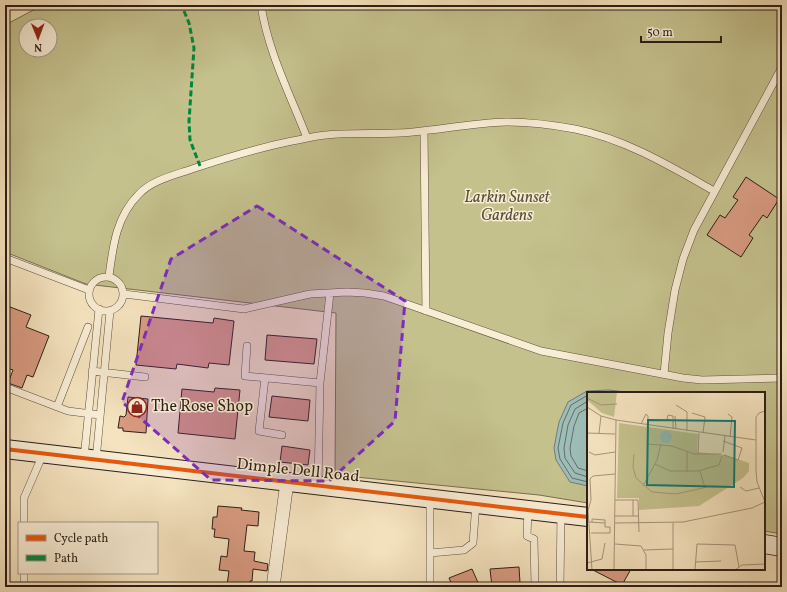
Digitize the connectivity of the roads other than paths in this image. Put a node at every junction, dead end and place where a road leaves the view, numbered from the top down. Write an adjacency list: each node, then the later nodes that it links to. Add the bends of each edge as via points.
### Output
1 (261, 5): 4 (lane, via 269,42)
2 (782, 67): 5 (lane)
3 (424, 131): 4 (lane); 5 (lane, via 508,122 576,130 643,152); 13 (lane)
4 (307, 138): 7 (lane, via 228,157 170,176 140,192 122,216 116,231)
5 (714, 192): 20 (lane, via 694,230 683,259 670,311)
6 (5, 258): 8 (lane)
7 (109, 276): 8 (lane, via 95,281); 10 (lane, via 120,284)
8 (89, 290): 11 (lane, via 91,301)
9 (330, 293): 10 (lane, via 310,294 244,309); 13 (lane, via 384,296); 24 (lane)
10 (124, 294): 12 (lane, via 120,305)
11 (99, 309): 12 (lane); 15 (lane)
12 (110, 311): 16 (lane)
13 (426, 311): 20 (lane, via 541,351)
14 (88, 327): 26 (lane)
15 (97, 331): 16 (lane); 18 (lane)
16 (108, 332): 19 (lane)
17 (247, 346): 22 (lane, via 245,376)
18 (92, 371): 19 (lane); 27 (lane)
19 (104, 373): 21 (lane); 28 (lane)
20 (664, 374): 23 (lane, via 702,380)
21 (145, 377)
22 (265, 378): 24 (lane); 29 (lane, via 259,431)
23 (782, 378)
24 (320, 383): 34 (lane)
25 (5, 387): 26 (lane)
26 (57, 407): 27 (lane)
27 (88, 413): 28 (lane); 32 (lane)
28 (100, 415): 32 (lane)
29 (282, 434)
30 (5, 449): 31 (street, Dimple Dell Road)
31 (43, 454): 32 (street, Dimple Dell Road); 40 (lane, via 24,498)
32 (90, 459): 33 (street, Dimple Dell Road)
33 (287, 482): 34 (street, Dimple Dell Road); 46 (street)
34 (318, 486): 35 (street, Dimple Dell Road)
35 (430, 498): 36 (street, Dimple Dell Road); 43 (lane)
36 (476, 503): 37 (street, Dimple Dell Road); 43 (lane, via 473,543 464,550)
37 (528, 510): 38 (street, Dimple Dell Road); 48 (lane, via 527,536 534,539)
38 (561, 513): 39 (street, Dimple Dell Road); 49 (lane)
39 (587, 517)
40 (24, 522)
41 (765, 544): 42 (street)
42 (782, 547)
43 (430, 553): 47 (lane)
44 (24, 574): 45 (lane)
45 (24, 587)
46 (274, 587)
47 (430, 587)
48 (535, 587)
49 (560, 587)

